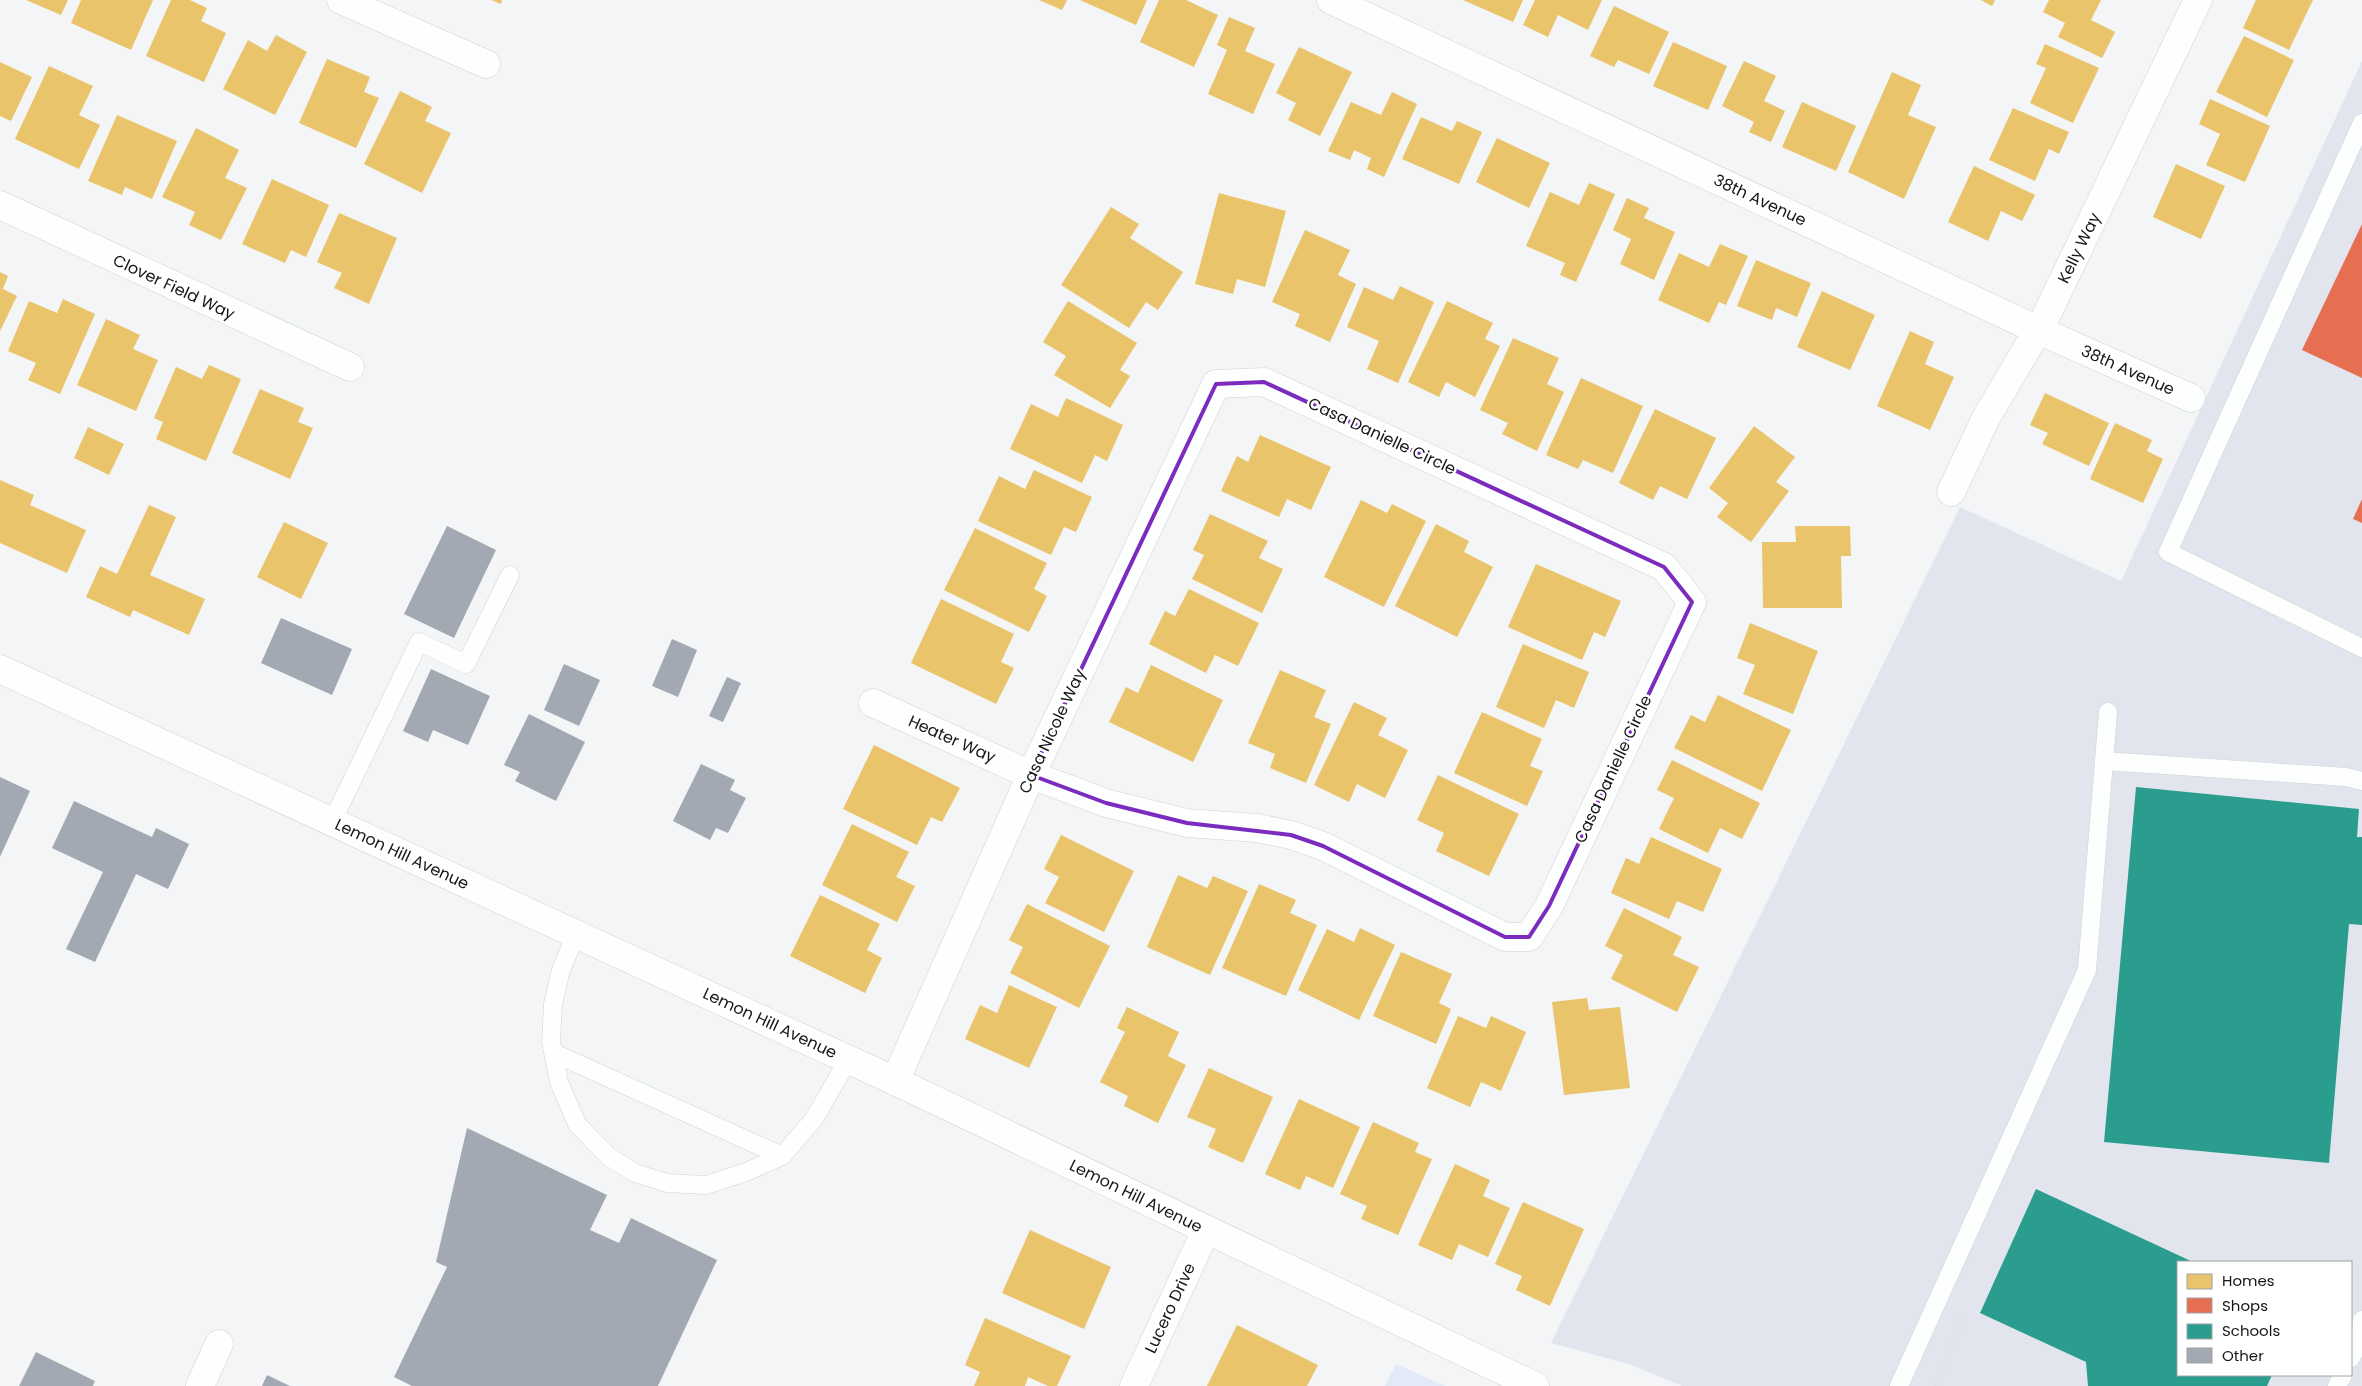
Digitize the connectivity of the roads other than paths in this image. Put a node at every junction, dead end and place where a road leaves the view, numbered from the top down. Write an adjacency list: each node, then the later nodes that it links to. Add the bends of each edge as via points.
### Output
1 (341, 0): 4 (street)
2 (1331, 0): 7 (street, 38th Avenue)
3 (2198, 0): 7 (street, Kelly Way)
4 (486, 64)
5 (2362, 123): 13 (lane, via 2168,552)
6 (0, 206): 8 (street, Clover Field Way)
7 (2038, 330): 10 (street, 38th Avenue); 11 (street, Kelly Way, via 1986,418)
8 (350, 367)
9 (1216, 384): 18 (street, Casa Nicole Way); 18 (street, Casa Danielle Circle, via 1264,382 1664,567 1692,602 1549,906 1529,937 1505,938 1323,846 1257,828 1187,823 1106,803)
10 (2191, 398)
11 (1951, 492)
12 (510, 575): 20 (lane, via 466,664 420,642)
13 (2362, 648)
14 (0, 669): 20 (street, Lemon Hill Avenue)
15 (873, 703): 18 (street, Heater Way)
16 (2108, 712): 17 (lane)
17 (2104, 760): 19 (lane, via 2346,777); 33 (lane, via 2087,970)
18 (1031, 775): 24 (street, Casa Nicole Way)
19 (2362, 781)
20 (332, 822): 21 (street, Lemon Hill Avenue)
21 (576, 934): 22 (lane, via 561,970 553,1004); 23 (street, Lemon Hill Avenue)
22 (554, 1054): 25 (lane); 25 (lane, via 559,1082 577,1124 609,1157 635,1174 667,1184 706,1184 746,1172)
23 (848, 1060): 24 (street, Lemon Hill Avenue); 25 (lane, via 814,1119)
24 (895, 1081): 26 (street, Lemon Hill Avenue)
25 (782, 1156)
26 (1206, 1230): 31 (street, Lucero Drive); 32 (street, Lemon Hill Avenue)
27 (2362, 1320): 29 (lane, via 2360,1339)
28 (219, 1344): 30 (street)
29 (2352, 1356)
30 (200, 1386)
31 (1134, 1386)
32 (1535, 1386)
33 (1899, 1386)

